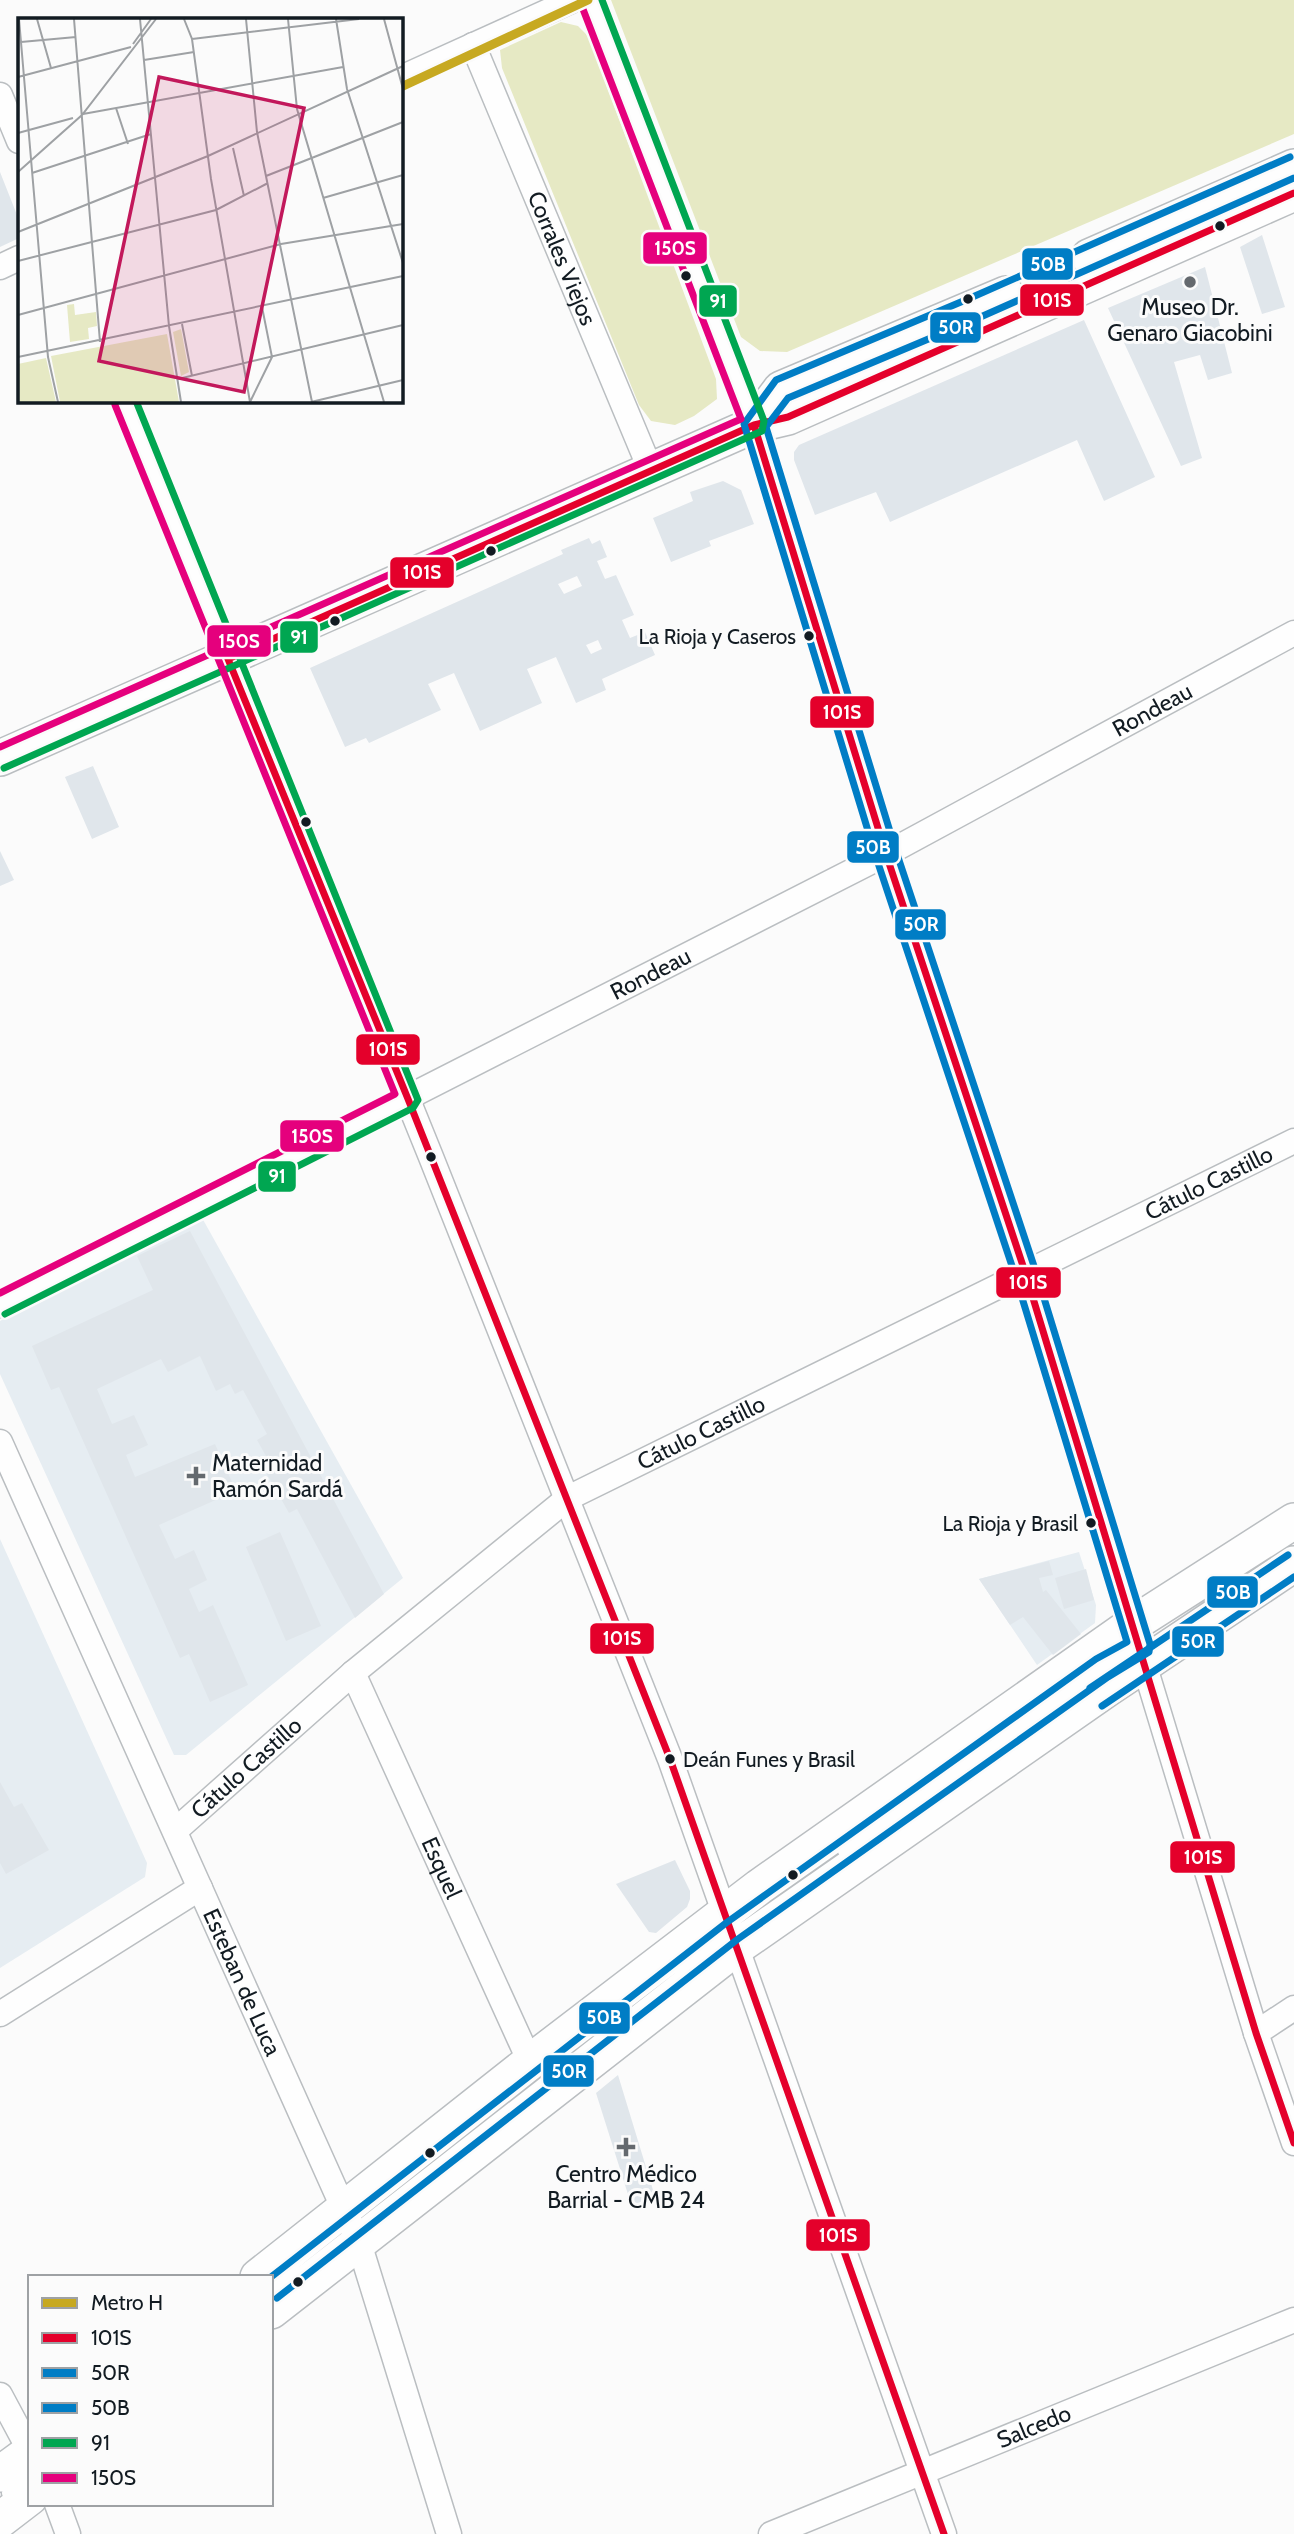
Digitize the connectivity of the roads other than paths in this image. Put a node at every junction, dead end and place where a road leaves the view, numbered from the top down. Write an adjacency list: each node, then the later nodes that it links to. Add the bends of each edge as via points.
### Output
1 (573, 0): 3 (street)
2 (591, 0): 12 (street)
3 (473, 44): 4 (street); 13 (street, Corrales Viejos)
4 (402, 78)
5 (0, 95): 6 (street)
6 (18, 139)
7 (1294, 167): 12 (main road, via 781,389)
8 (1294, 193): 12 (main road, via 788,417)
9 (18, 258): 10 (street)
10 (0, 267)
11 (125, 402): 15 (street)
12 (754, 425): 13 (main road); 17 (street)
13 (651, 471): 15 (main road)
14 (1294, 633): 17 (street, Rondeau)
15 (228, 659): 16 (main road); 18 (street)
16 (0, 758)
17 (886, 854): 18 (street, Rondeau); 20 (street)
18 (408, 1099): 21 (street, Rondeau); 23 (street)
19 (1294, 1141): 20 (street, Cátulo Castillo)
20 (1026, 1275): 23 (street, Cátulo Castillo); 27 (street)
21 (0, 1306)
22 (0, 1442): 29 (street, Esteban de Luca)
23 (568, 1499): 28 (street, Cátulo Castillo); 31 (street)
24 (1294, 1521): 27 (main road)
25 (1294, 1546): 27 (lane, via 1171,1631)
26 (1294, 1564): 27 (main road)
27 (1139, 1645): 31 (main road); 34 (street)
28 (353, 1673): 29 (street, Cátulo Castillo); 35 (street, Esquel)
29 (176, 1830): 30 (street, Esteban de Luca)
30 (200, 1888): 33 (street); 37 (street, Esteban de Luca)
31 (732, 1930): 35 (main road); 37 (main road); 45 (street)
32 (1294, 2008): 34 (street)
33 (0, 2014)
34 (1256, 2033): 36 (street)
35 (530, 2062): 37 (main road)
36 (1294, 2143)
37 (352, 2227): 38 (main road); 39 (lane); 40 (main road); 53 (street, Esteban de Luca)
38 (262, 2275)
39 (273, 2288)
40 (273, 2309)
41 (1294, 2320): 45 (street, Salcedo)
42 (0, 2395): 43 (street)
43 (28, 2447)
44 (28, 2453): 46 (main road)
45 (923, 2472): 54 (street, Salcedo); 55 (street)
46 (0, 2474)
47 (28, 2478): 48 (lane)
48 (0, 2499)
49 (28, 2499): 51 (main road)
50 (58, 2506): 52 (street)
51 (0, 2520)
52 (68, 2534)
53 (450, 2534)
54 (771, 2534)
55 (944, 2534)

